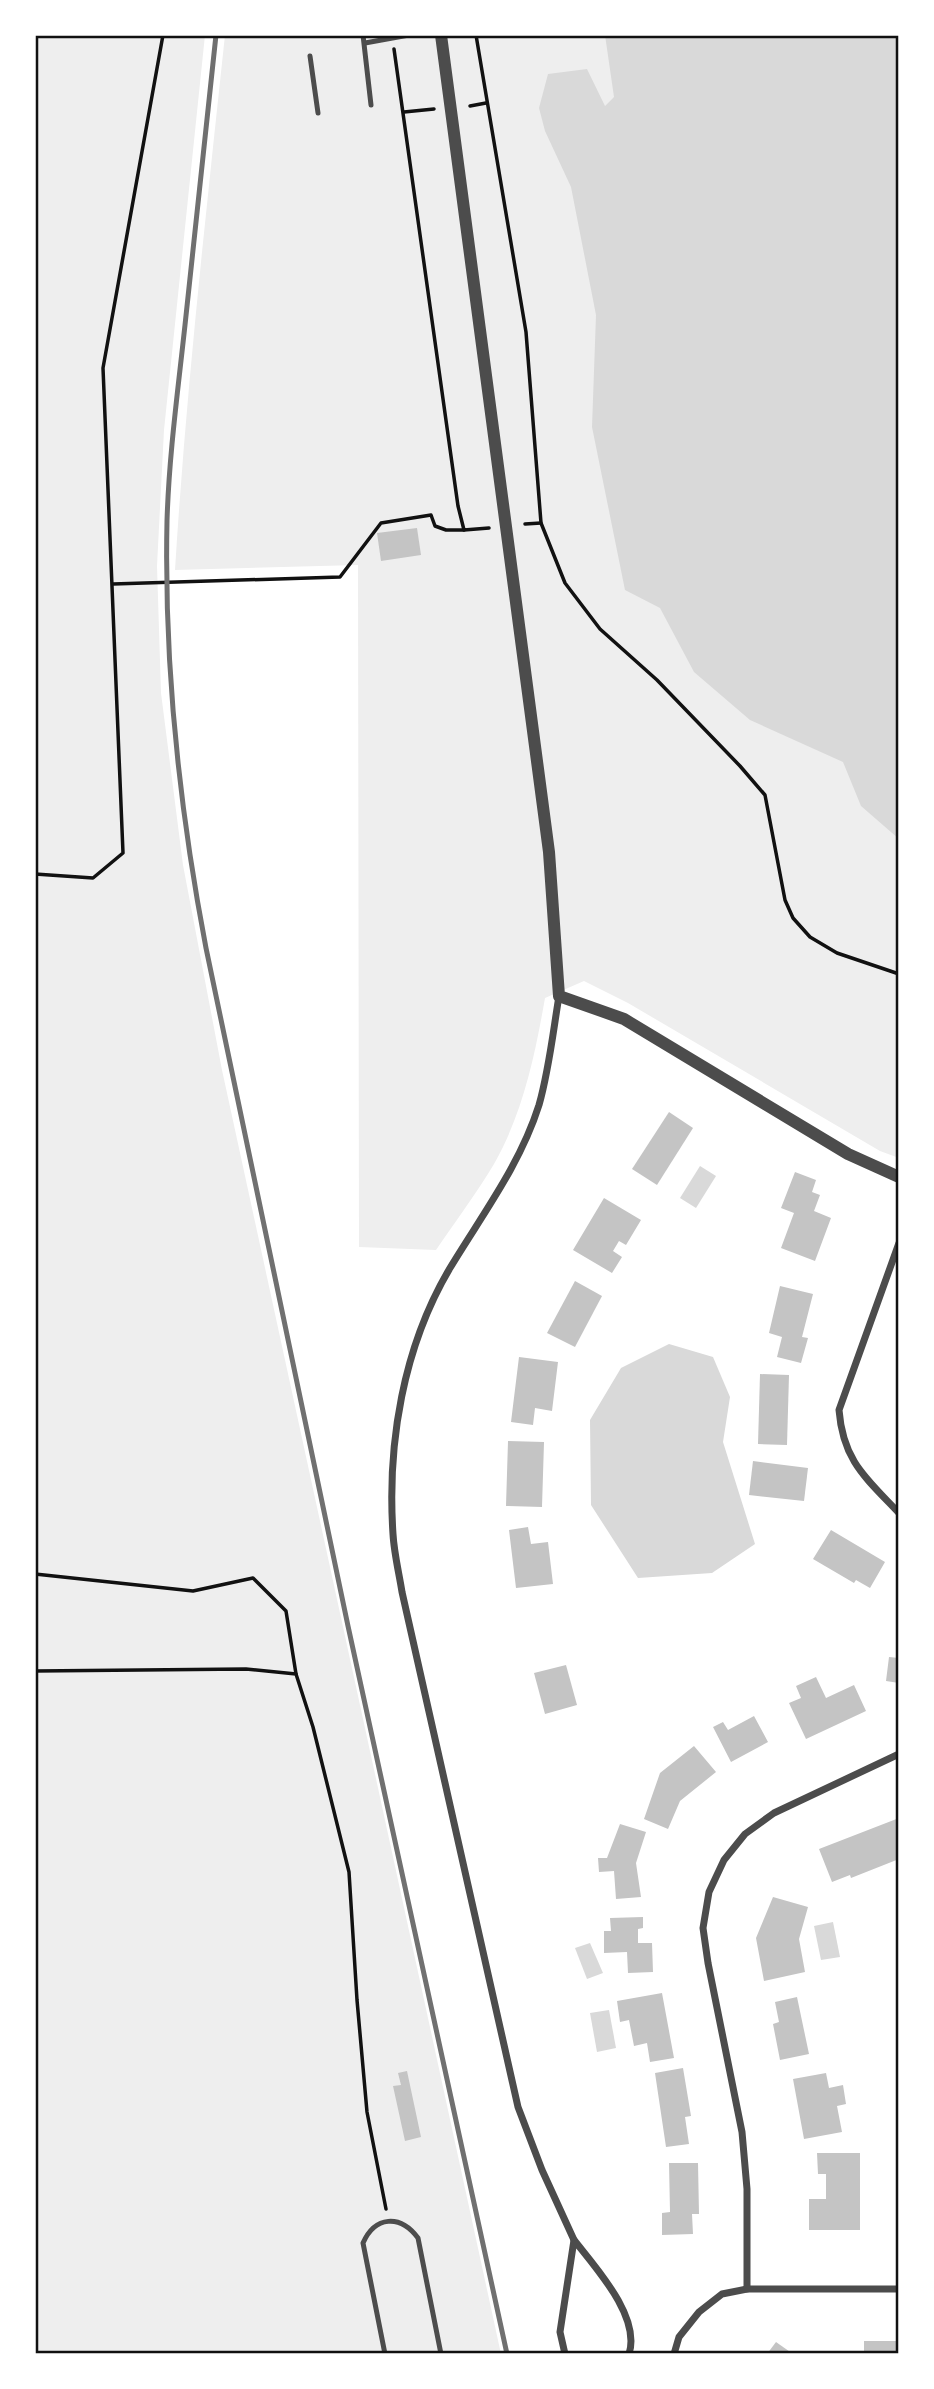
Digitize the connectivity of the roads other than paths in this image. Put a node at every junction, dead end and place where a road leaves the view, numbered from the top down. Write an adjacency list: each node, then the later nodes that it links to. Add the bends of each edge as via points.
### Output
1 (362, 35): 4 (lane)
2 (410, 35): 4 (lane)
3 (441, 35): 8 (street, via 549,852)
4 (365, 43): 6 (lane)
5 (310, 57): 7 (lane)
6 (371, 105)
7 (318, 113)
8 (559, 996): 9 (street, via 624,1019 848,1154); 13 (street, via 538,1105 521,1150 448,1271 425,1320 407,1373 391,1482 393,1538 402,1592 518,2107)
9 (899, 1177)
10 (899, 1243): 11 (street, via 839,1410 841,1434 850,1457)
11 (899, 1513)
12 (899, 1754): 14 (street, via 774,1814 745,1834 724,1860 709,1892 703,1928 746,2160)
13 (574, 2240): 18 (street, via 560,2332); 19 (street, via 623,2311 632,2340)
14 (747, 2289): 15 (street); 20 (street, via 722,2294 699,2312 679,2337)
15 (899, 2289)
16 (385, 2354): 17 (lane, via 363,2243 368,2231 391,2221 402,2223 418,2238)
17 (441, 2354)
18 (565, 2354)
19 (629, 2354)
20 (674, 2354)

